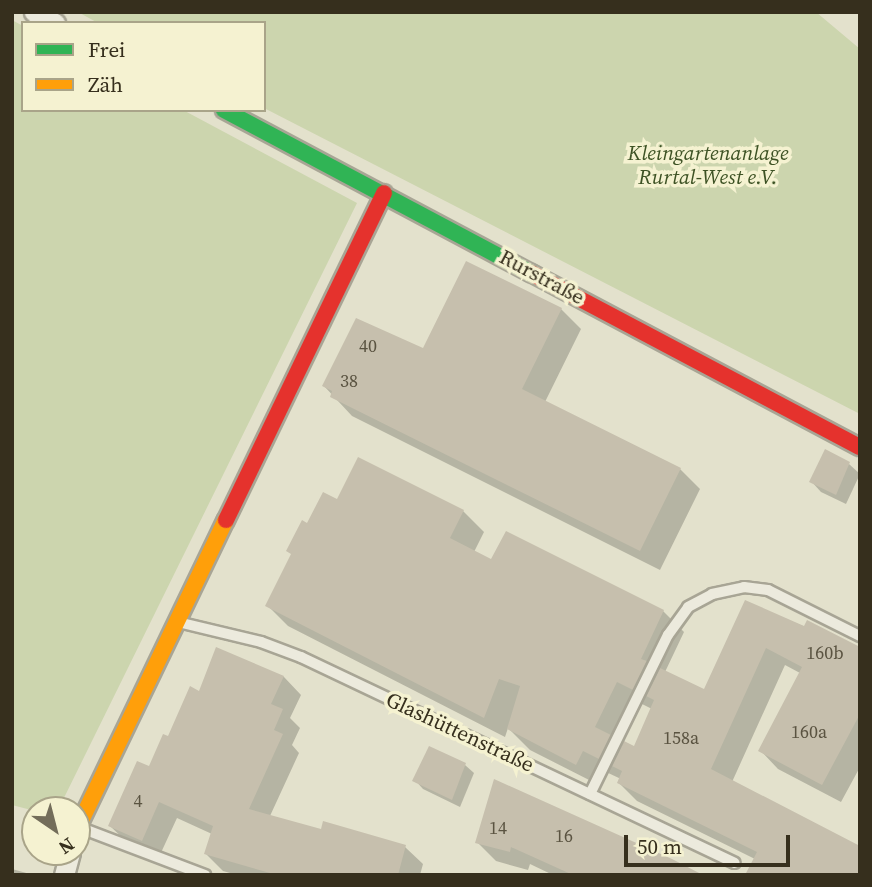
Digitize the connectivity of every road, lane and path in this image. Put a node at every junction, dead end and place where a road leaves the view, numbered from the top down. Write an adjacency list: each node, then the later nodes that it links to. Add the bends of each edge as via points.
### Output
1 (34, 12): 2 (street)
2 (51, 21)
3 (228, 112): 4 (street, Rurstraße)
4 (384, 193): 5 (street, Rurstraße); 6 (street)
5 (860, 447)
6 (178, 623): 8 (lane, Glashüttenstraße, via 215,629 301,657); 9 (street)
7 (860, 636): 8 (lane, via 768,590 734,589 688,607 668,635)
8 (590, 794): 11 (lane, Glashüttenstraße)
9 (91, 800)
10 (91, 833): 12 (lane)
11 (735, 863)
12 (205, 875)

